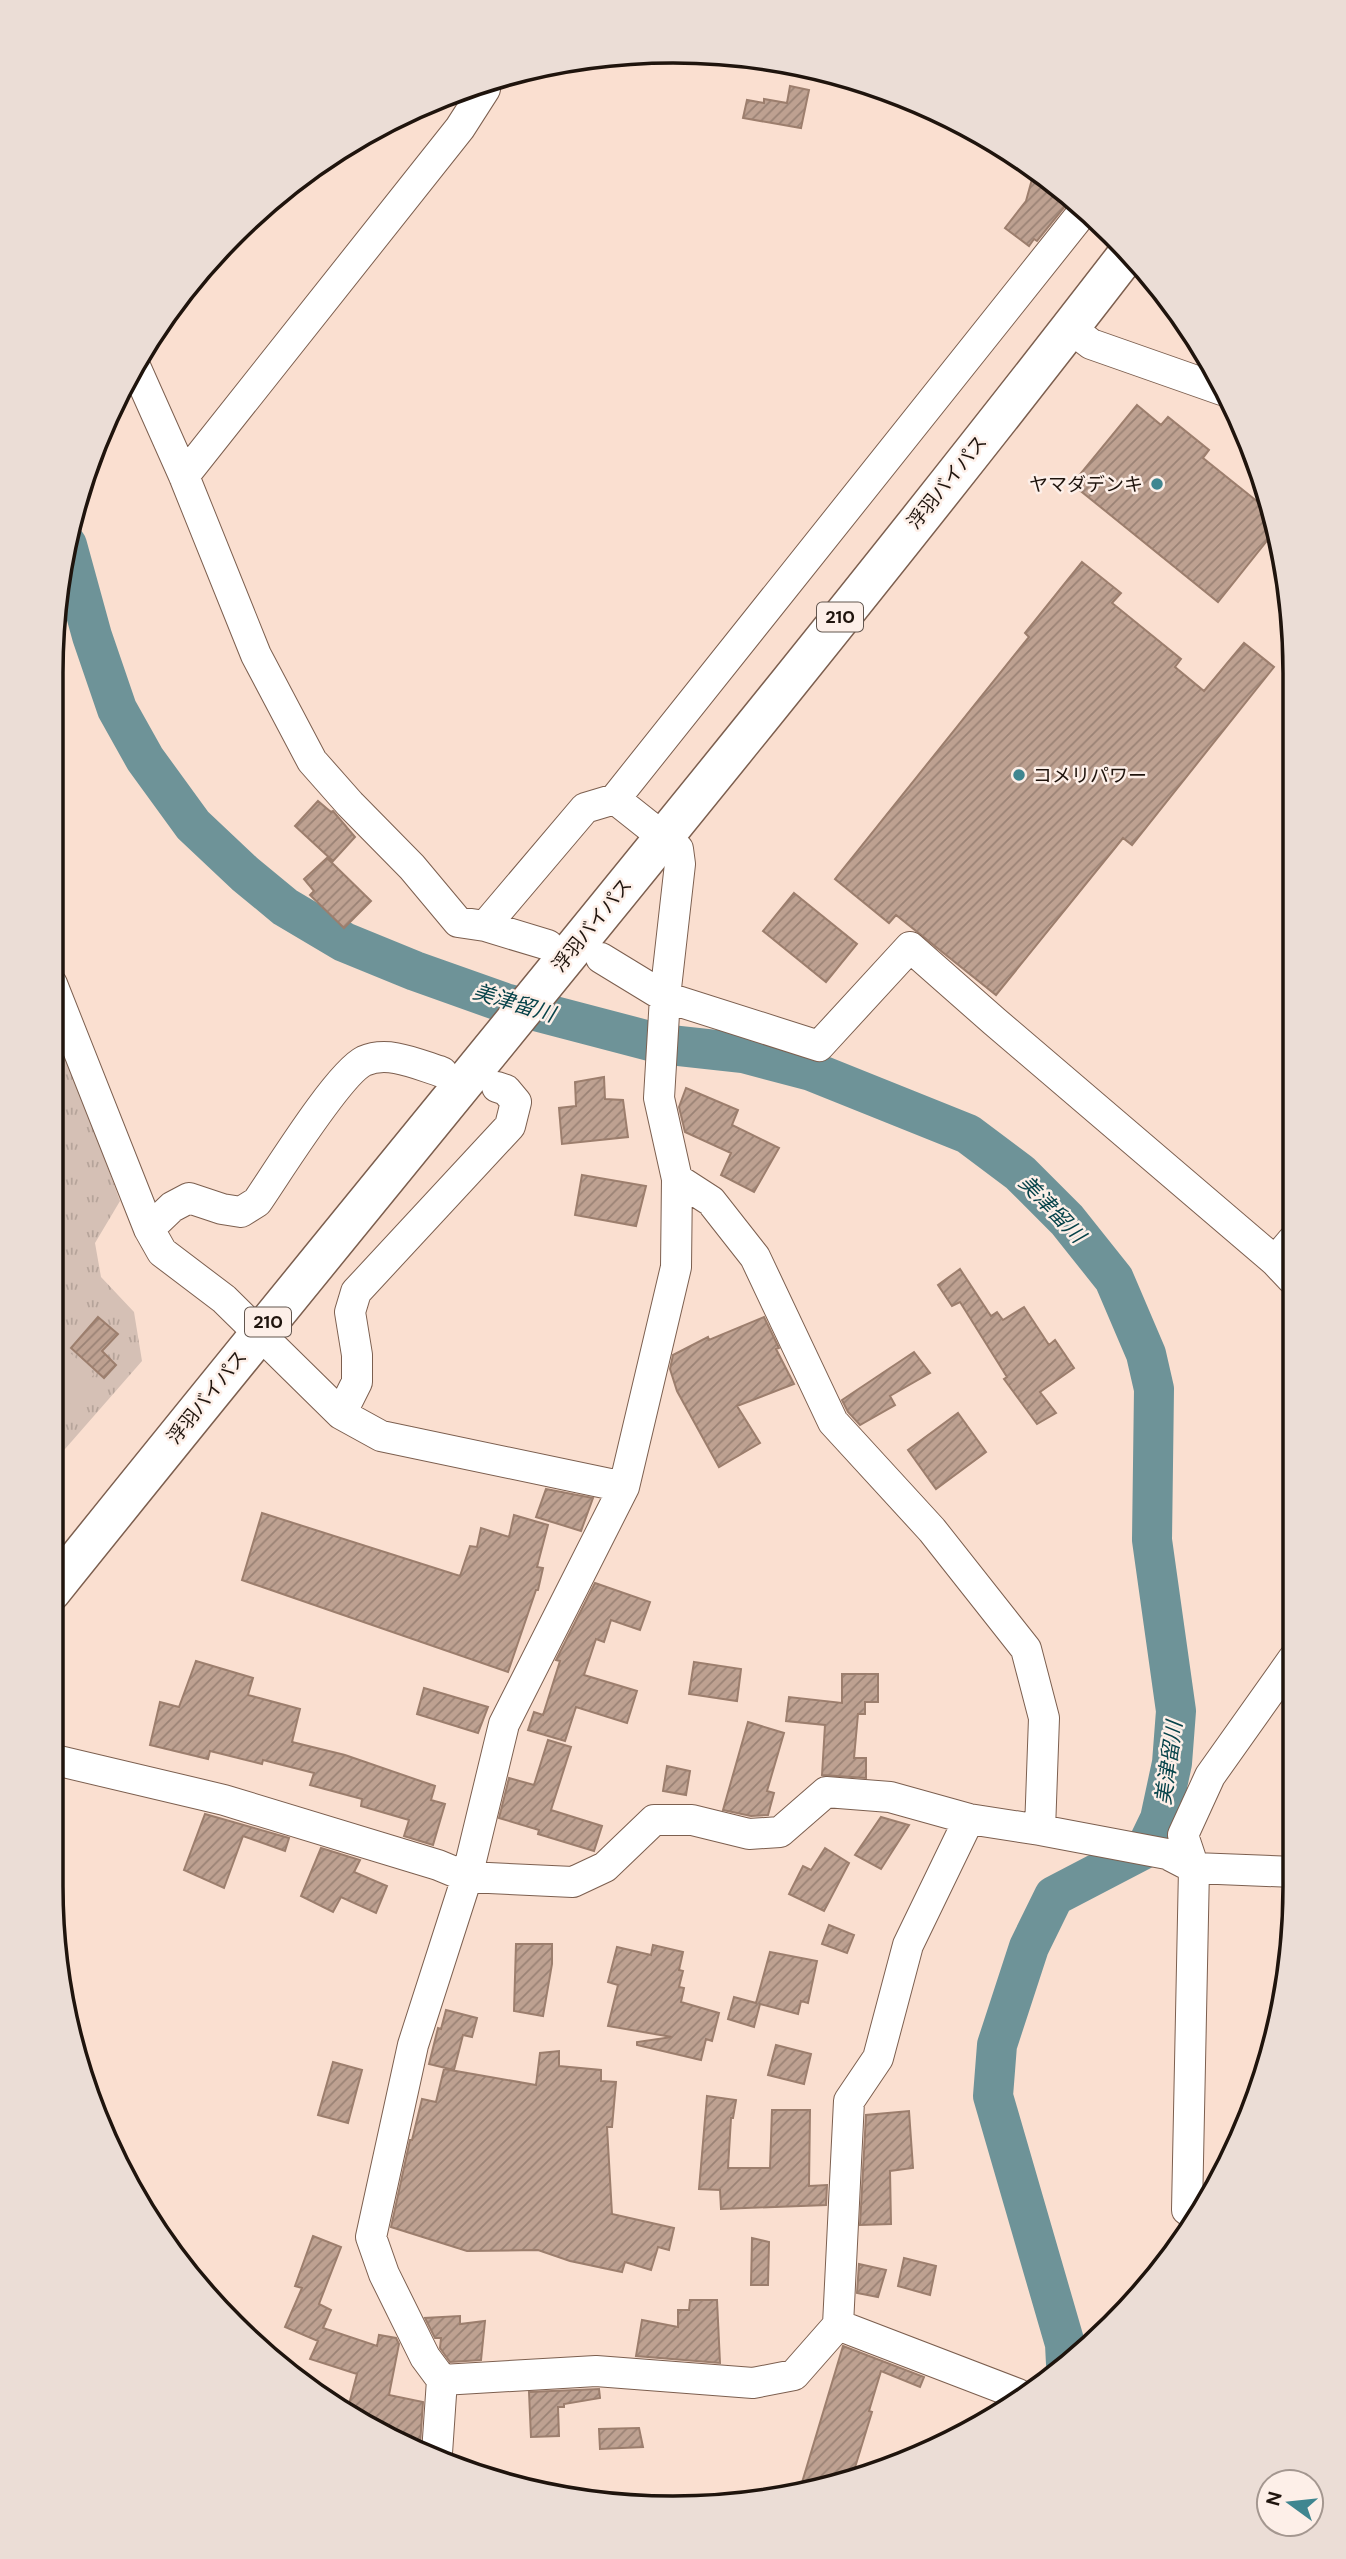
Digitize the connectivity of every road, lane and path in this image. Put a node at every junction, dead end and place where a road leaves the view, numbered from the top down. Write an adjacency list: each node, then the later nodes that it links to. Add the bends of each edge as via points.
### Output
1 (482, 94): 7 (street, via 460,128)
2 (1079, 217): 8 (street)
3 (1122, 261): 4 (highway, 浮羽バイパス / 210)
4 (1070, 328): 6 (street, via 1091,344); 9 (highway, 浮羽バイパス / 210)
5 (140, 377): 7 (street)
6 (1211, 386)
7 (184, 477): 10 (street, via 256,655 312,761 458,922)
8 (615, 799): 9 (street); 10 (street, via 585,808)
9 (664, 837): 12 (highway, 浮羽バイパス / 210); 13 (street, via 678,849 680,864)
10 (485, 926): 12 (street)
11 (601, 958): 13 (street)
12 (548, 961): 15 (highway, 浮羽バイパス / 210)
13 (665, 997): 17 (street, via 659,1098); 19 (street, via 819,1046 910,947)
14 (63, 1012): 18 (street)
15 (492, 1071): 20 (highway, 浮羽バイパス / 210); 21 (street, via 516,1102 510,1126 356,1292 350,1312 357,1382)
16 (442, 1072): 18 (street, via 391,1057 364,1061 341,1080 257,1202 240,1212 189,1198)
17 (677, 1179): 22 (street, via 676,1267); 27 (street, via 710,1201 755,1257 833,1422 932,1530 1026,1649 1044,1718)
18 (149, 1229): 20 (street, via 162,1252 224,1299)
19 (1283, 1258)
20 (258, 1333): 21 (street); 23 (highway, 浮羽バイパス / 210)
21 (341, 1414): 22 (street, via 381,1436)
22 (624, 1487): 30 (street, via 504,1724)
23 (63, 1577)
24 (1283, 1673): 28 (street, via 1210,1776 1184,1835)
25 (63, 1762): 30 (street, via 224,1800)
26 (969, 1819): 27 (street); 30 (street, via 890,1797 826,1792 780,1832 749,1834 692,1820 654,1820 605,1867 573,1882); 32 (street, via 908,1945 878,2059 849,2101)
27 (1040, 1830): 28 (street, via 1167,1854)
28 (1194, 1868): 29 (street); 31 (street)
29 (1283, 1872)
30 (467, 1877): 33 (street, via 413,2045 371,2237 425,2357)
31 (1189, 2211)
32 (838, 2325): 33 (street, via 794,2375 752,2383 596,2371); 34 (street)
33 (442, 2380): 35 (street)
34 (1013, 2392)
35 (437, 2449)

